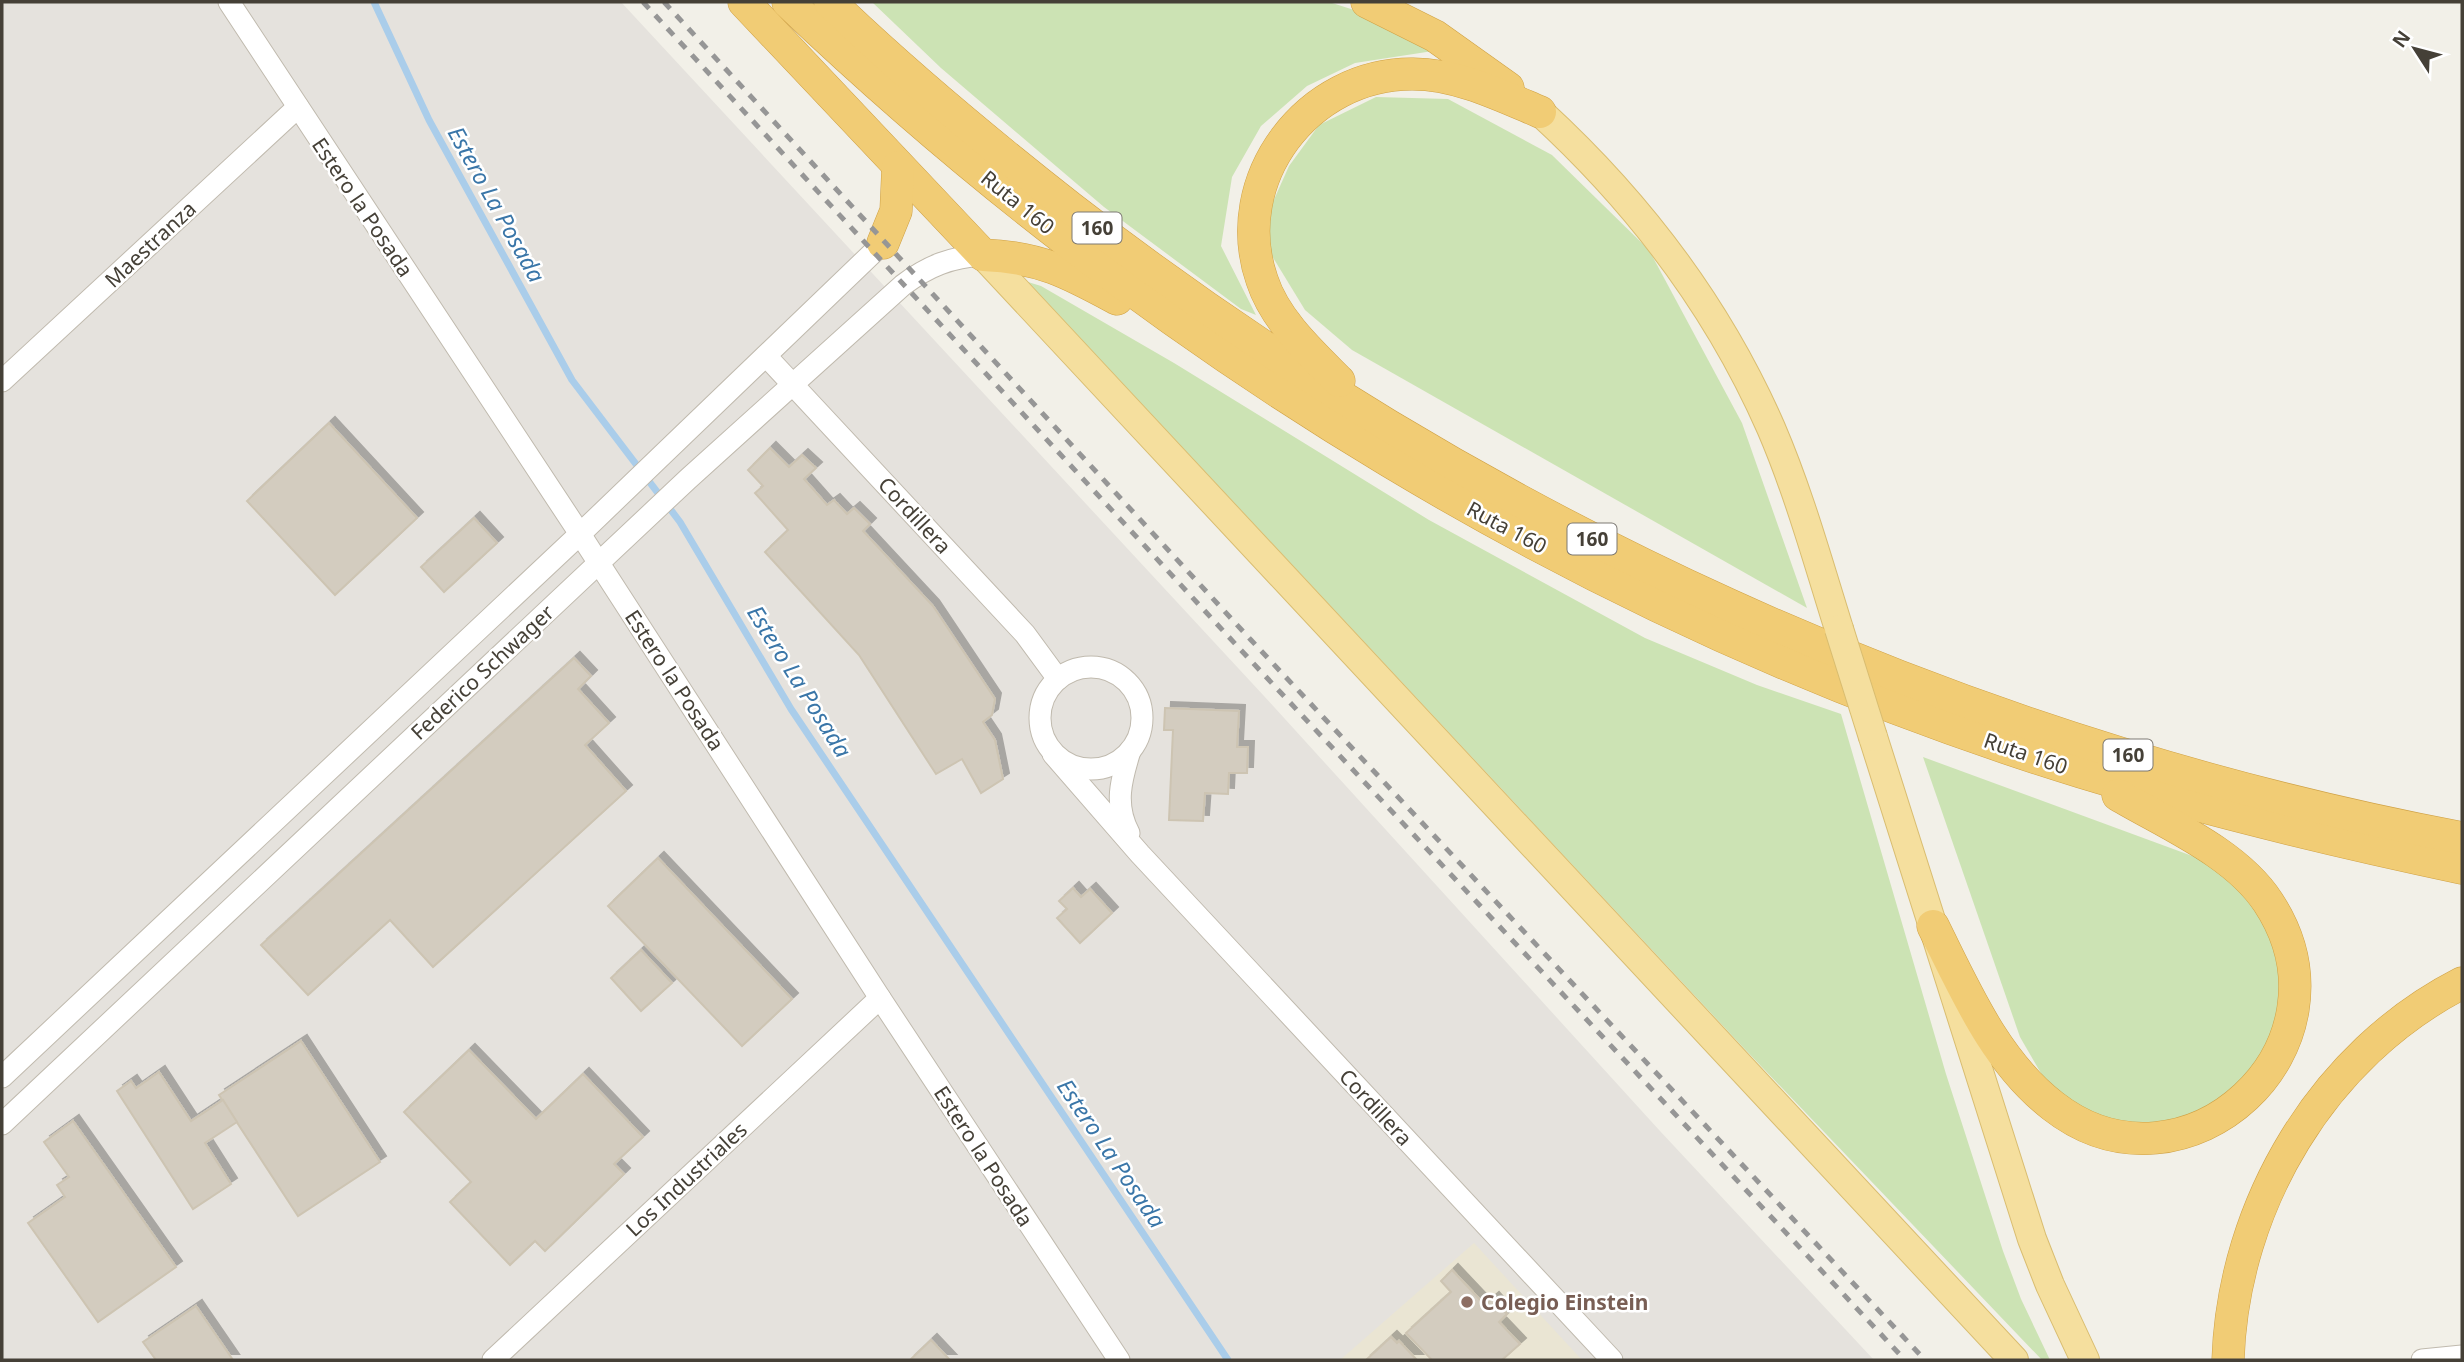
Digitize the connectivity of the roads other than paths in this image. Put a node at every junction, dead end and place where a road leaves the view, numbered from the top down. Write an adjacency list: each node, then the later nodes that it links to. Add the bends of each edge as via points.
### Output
1 (229, 2): 6 (street, Estero la Posada)
2 (744, 2): 8 (highway)
3 (788, 2): 11 (highway, Ruta 160 / 160, via 979,171)
4 (830, 2): 15 (highway, Ruta 160 / 160, via 971,127 1096,227 1238,330)
5 (1367, 2): 7 (highway, via 1435,36)
6 (298, 107): 13 (street, Maestranza); 16 (street, Estero la Posada)
7 (1540, 113): 15 (highway, via 1453,79 1415,74 1370,79 1331,96 1307,114 1286,136 1265,172 1253,232 1257,266 1267,292 1295,334); 28 (main road, bridge, via 1633,208 1686,276 1757,399 1787,469)
8 (898, 167): 9 (highway, via 896,211); 10 (highway)
9 (883, 243): 12 (street, Federico Schwager)
10 (983, 255): 11 (highway, via 1049,265); 14 (street, Federico Schwager, via 950,260 922,271); 38 (main road)
11 (1200, 340): 23 (highway, Ruta 160 / 160, via 1376,454 1609,581 1866,695)
12 (766, 356): 14 (street, Cordillera); 16 (street, Federico Schwager)
13 (2, 381)
14 (792, 383): 17 (street, Federico Schwager); 18 (street, Cordillera, via 1025,634)
15 (1387, 424): 24 (highway, Ruta 160 / 160, via 1483,481 1647,567 1891,674 2156,764 2330,810)
16 (580, 534): 17 (street, Estero la Posada); 19 (street, Federico Schwager)
17 (599, 563): 22 (street, Federico Schwager); 31 (street, Estero la Posada)
18 (1058, 679): 20 (street, Cordillera, via 1073,670 1106,669 1133,688 1142,720); 21 (street, Cordillera, via 1041,707 1044,740)
19 (369, 731): 22 (street); 27 (street, Federico Schwager)
20 (1130, 751): 21 (street, via 1101,769 1075,767); 25 (street, Cordillera, via 1119,805 1122,821)
21 (1053, 754): 25 (street, Cordillera)
22 (390, 757): 29 (street, Federico Schwager)
23 (2078, 771): 26 (highway, Ruta 160 / 160, via 2310,835); 28 (highway, via 2219,855 2269,903 2290,953 2292,1015 2281,1050 2259,1085 2209,1122 2169,1135 2118,1136 2075,1120 2036,1092 2007,1059 1969,999)
24 (2462, 838)
25 (1140, 854): 37 (street, Cordillera)
26 (2462, 868)
27 (161, 926): 29 (street); 32 (street, Federico Schwager)
28 (1933, 926): 39 (main road, via 2032,1239)
29 (183, 955): 33 (street, Federico Schwager)
30 (2462, 983): 40 (highway, via 2420,1006 2376,1041 2336,1083 2299,1133 2268,1189 2248,1239 2233,1296)
31 (880, 998): 35 (street, Los Industriales); 36 (street, Estero la Posada)
32 (2, 1077)
33 (2, 1124)
34 (2462, 1356): 41 (street)
35 (493, 1360)
36 (1119, 1360)
37 (1612, 1360)
38 (2014, 1360)
39 (2085, 1360)
40 (2228, 1360)
41 (2422, 1360)

